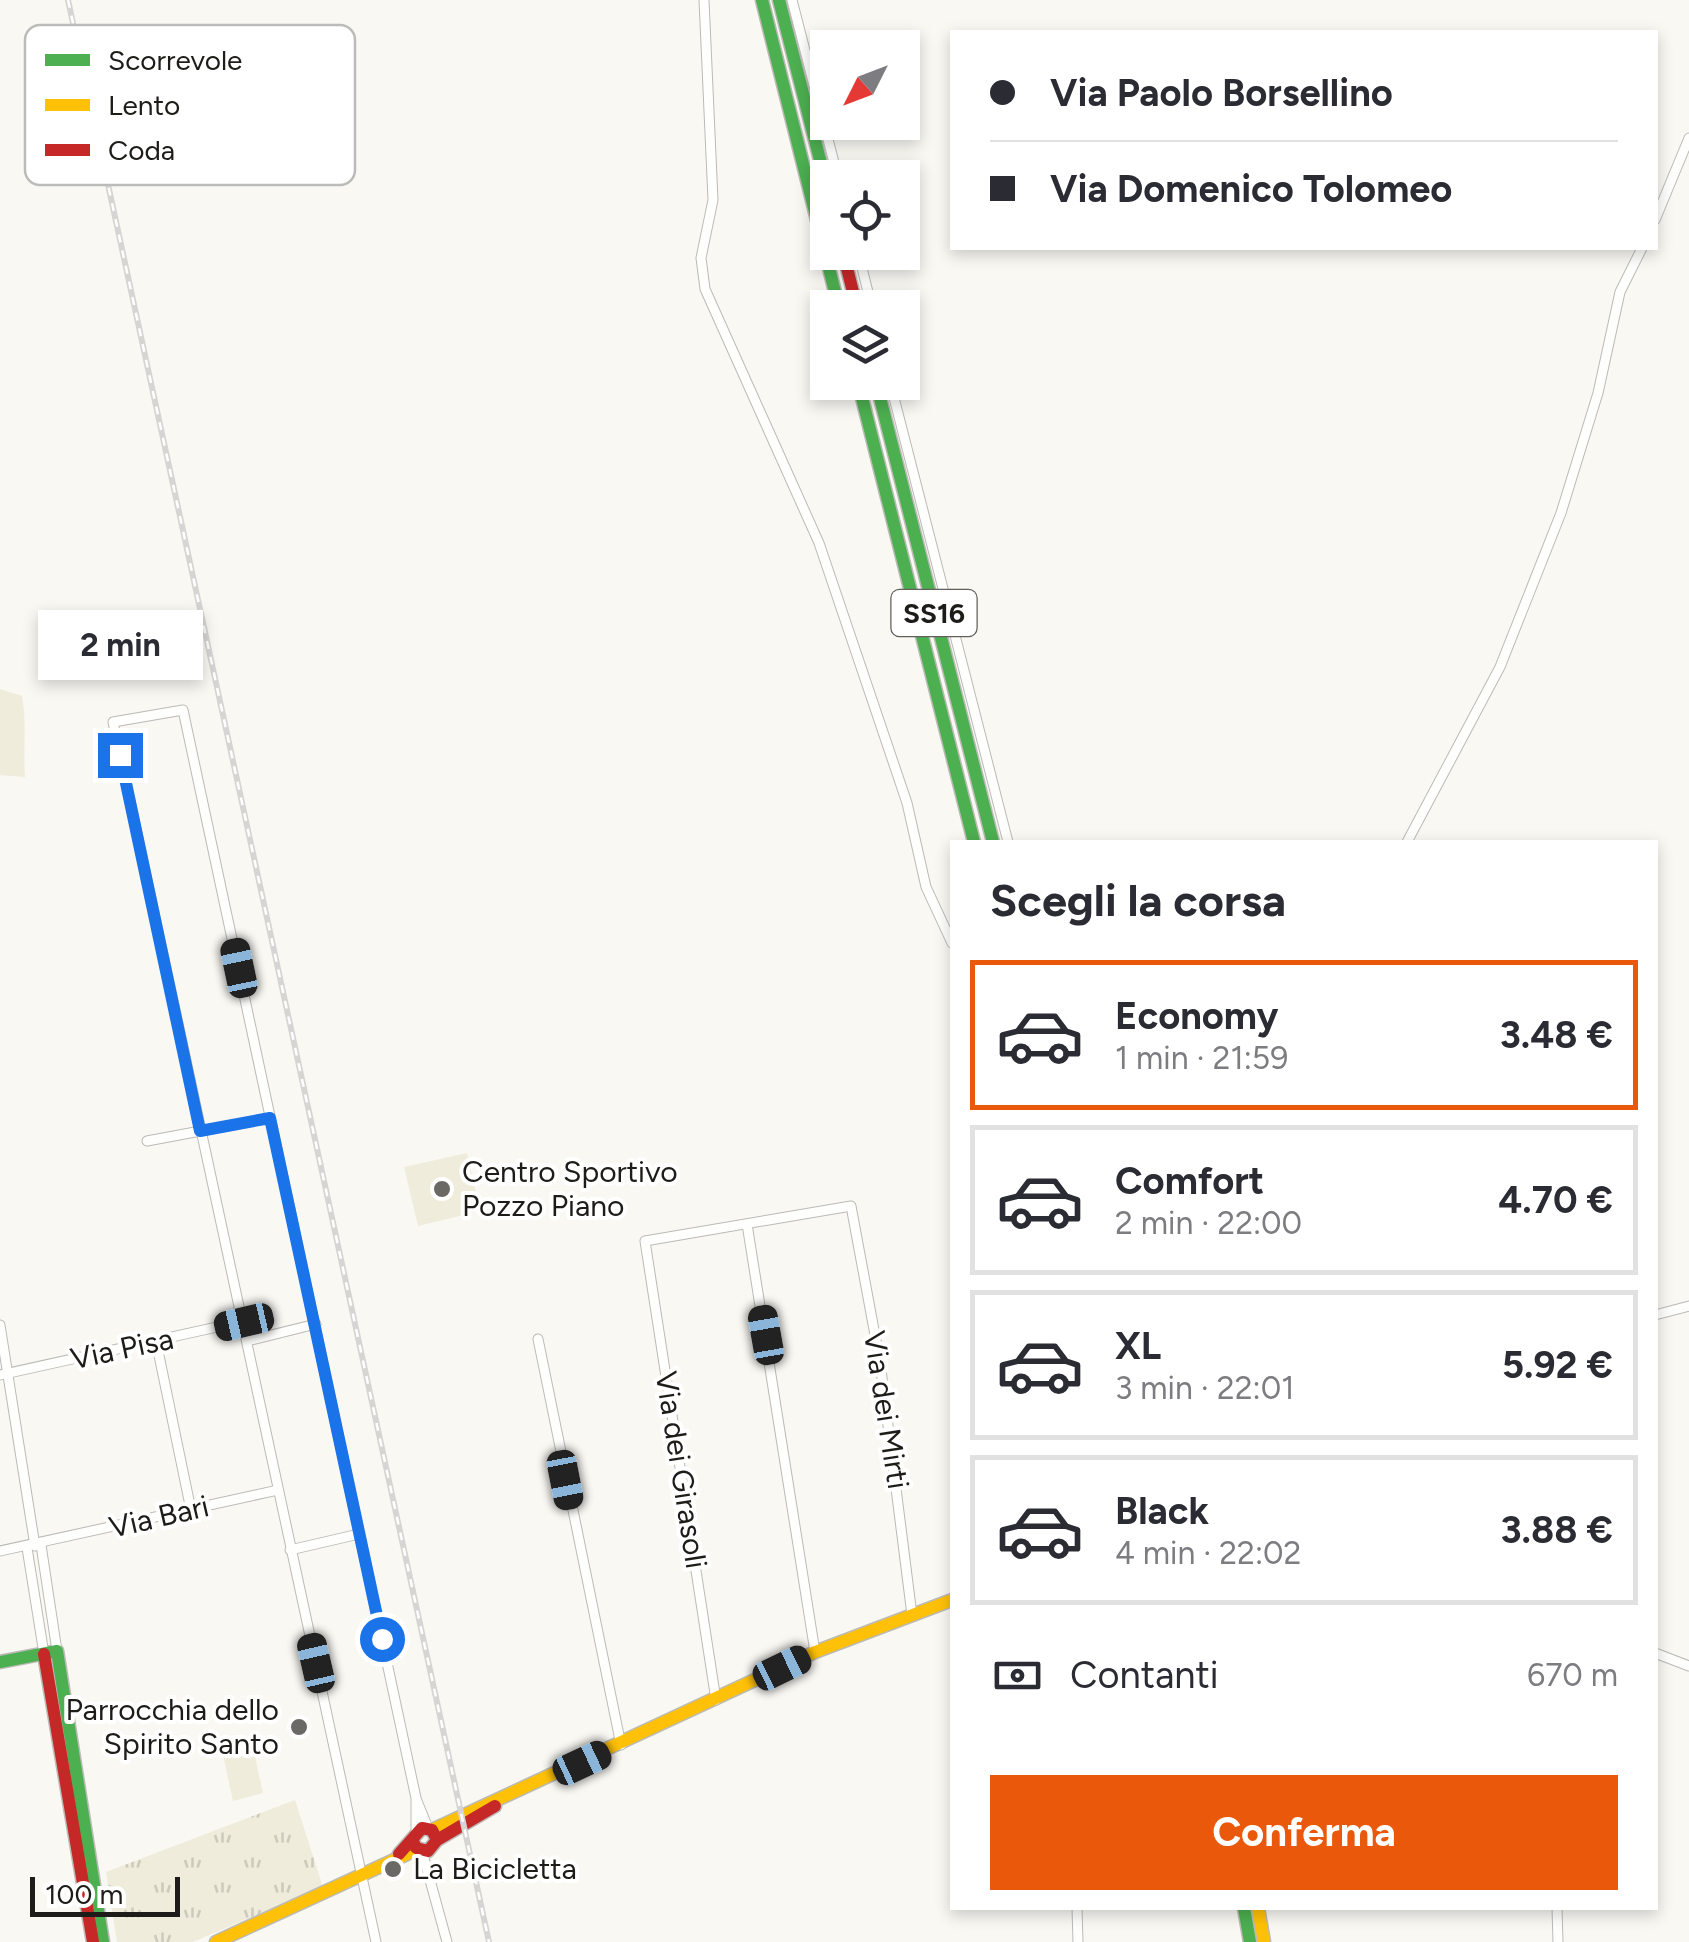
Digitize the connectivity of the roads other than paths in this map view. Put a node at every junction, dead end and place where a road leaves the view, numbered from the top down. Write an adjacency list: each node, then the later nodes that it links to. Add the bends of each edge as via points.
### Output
1 (704, 0): 18 (street, via 714,200 701,258 704,290 819,543 907,803 926,887)
2 (762, 0): 10 (main road)
3 (779, 0): 6 (main road)
4 (792, 0): 7 (street)
5 (1689, 138): 8 (street)
6 (820, 160)
7 (833, 160)
8 (1658, 213)
9 (1641, 250): 17 (street, via 1620,292 1598,392 1554,530 1500,667)
10 (834, 290)
11 (863, 400): 14 (main road, SS16)
12 (881, 400): 15 (main road, SS16)
13 (895, 400): 16 (street)
14 (973, 840)
15 (992, 840)
16 (1007, 840)
17 (1408, 840)
18 (950, 939)
19 (270, 1118): 20 (street); 20 (street, via 183,710 113,722); 26 (street)
20 (200, 1131): 21 (street); 25 (street)
21 (146, 1141)
22 (747, 1224): 39 (street, Via dei Mirti, via 851,1206 883,1382); 41 (street); 45 (street, Via dei Girasoli, via 645,1240)
23 (1689, 1306): 24 (street)
24 (1658, 1313)
25 (244, 1322): 29 (street, Via Pisa); 30 (street)
26 (316, 1324): 30 (street); 34 (street)
27 (0, 1325): 31 (street)
28 (538, 1339): 46 (street)
29 (156, 1341): 31 (street, Via Pisa); 33 (street)
30 (247, 1341): 32 (street)
31 (4, 1374): 35 (street)
32 (278, 1490): 33 (street, Via Bari); 36 (street)
33 (190, 1510): 35 (street, Via Bari)
34 (359, 1534): 36 (street); 47 (street)
35 (34, 1546): 37 (street, Via Bari); 40 (street)
36 (290, 1550): 48 (street)
37 (0, 1552)
38 (950, 1601): 39 (main road)
39 (912, 1615): 41 (main road)
40 (51, 1652): 43 (main road); 54 (main road); 55 (main road)
41 (815, 1652): 45 (main road)
42 (1658, 1654): 44 (street)
43 (0, 1662)
44 (1689, 1666)
45 (716, 1700): 46 (main road)
46 (621, 1746): 47 (main road)
47 (425, 1840): 48 (main road); 58 (street)
48 (361, 1876): 53 (main road); 57 (street)
49 (1077, 1910): 59 (street)
50 (1244, 1910): 60 (main road)
51 (1258, 1910): 61 (main road)
52 (1557, 1910): 62 (street)
53 (240, 1936): 56 (main road)
54 (92, 1942)
55 (103, 1942)
56 (216, 1942)
57 (376, 1942)
58 (447, 1942)
59 (1078, 1942)
60 (1250, 1942)
61 (1264, 1942)
62 (1558, 1942)

